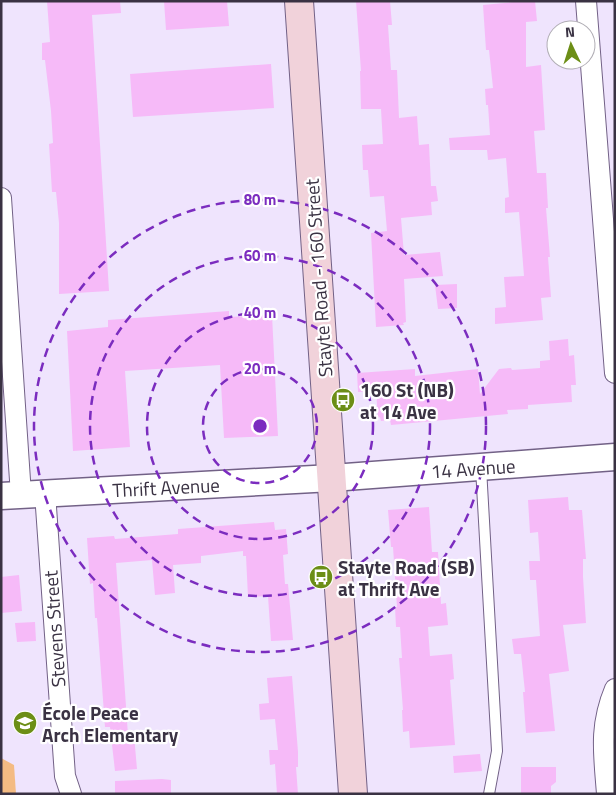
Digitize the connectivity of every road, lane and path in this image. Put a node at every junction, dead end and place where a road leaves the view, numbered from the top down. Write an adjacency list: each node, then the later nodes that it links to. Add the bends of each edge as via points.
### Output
1 (299, 1): 7 (main road, Stayte Road - 160 Street)
2 (586, 1): 4 (street)
3 (2, 211): 8 (street, Stevens Street)
4 (615, 373)
5 (615, 457): 6 (street, 14 Avenue)
6 (481, 467): 7 (street, 14 Avenue); 12 (lane, via 497,751)
7 (332, 478): 8 (street, Thrift Avenue); 11 (main road, Stayte Road - 160 Street)
8 (22, 495): 10 (street, Stevens Street, via 65,776)
9 (615, 689): 13 (street, via 605,717 603,744)
10 (71, 794)
11 (353, 794)
12 (489, 794)
13 (607, 794)

